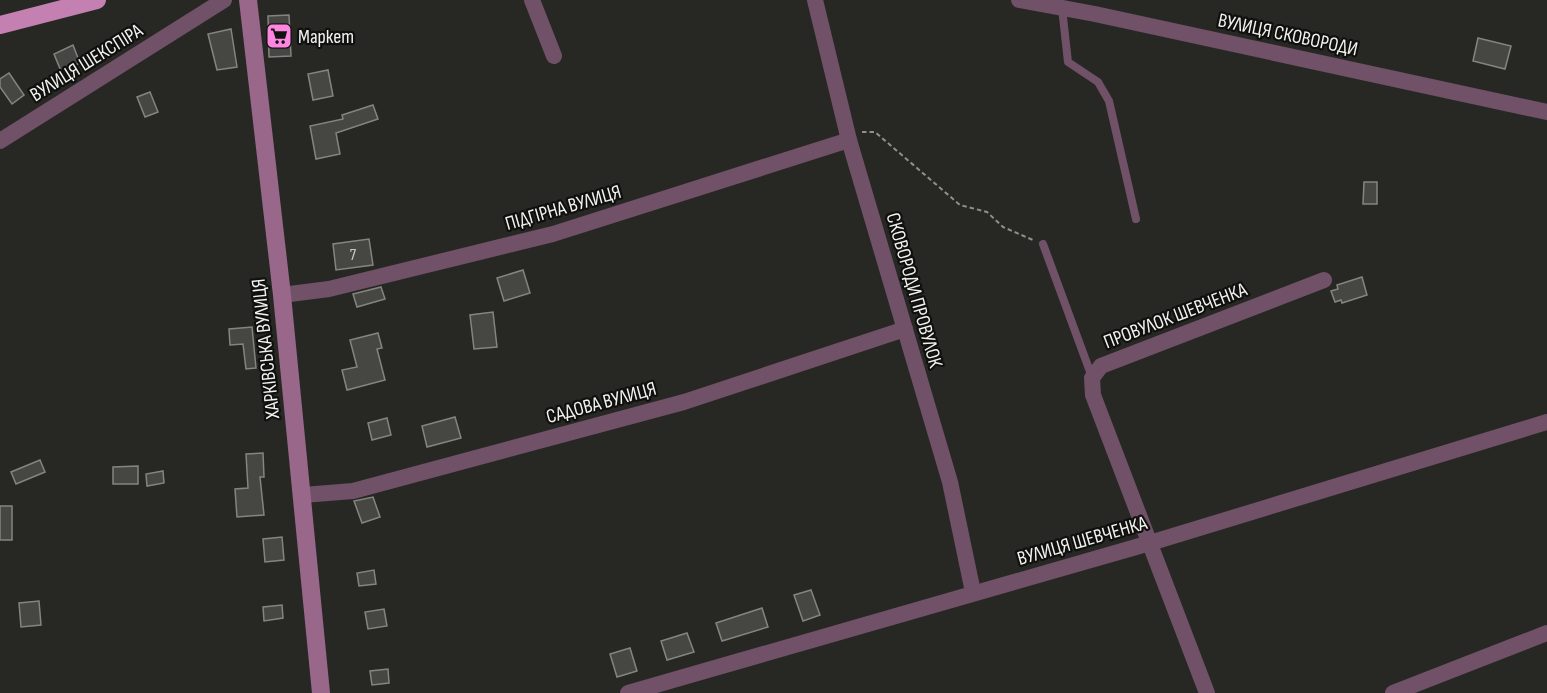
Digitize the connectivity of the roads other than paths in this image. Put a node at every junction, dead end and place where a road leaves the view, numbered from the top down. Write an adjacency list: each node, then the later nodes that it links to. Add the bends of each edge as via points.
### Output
1 (97, 0): 9 (highway)
2 (224, 0): 13 (street, ВУЛИЦЯ ШЕКСПІРА)
3 (248, 0): 17 (main road, ХАРКІВСЬКА ВУЛИЦЯ)
4 (532, 0): 10 (street)
5 (815, 0): 12 (street, СКОВОРОДИ ПРОВУЛОК)
6 (1019, 0): 8 (street, ВУЛИЦЯ СКОВОРОДИ)
7 (1097, 7): 8 (street, ВУЛИЦЯ СКОВОРОДИ); 11 (street, ВУЛИЦЯ СКОВОРОДИ)
8 (1062, 8): 14 (lane, via 1068,62 1098,82 1109,101)
9 (0, 25)
10 (554, 56)
11 (1547, 112)
12 (848, 135): 17 (street, ПІДГІРНА ВУЛИЦЯ, via 553,234 329,289); 18 (street, СКОВОРОДИ ПРОВУЛОК)
13 (0, 141)
14 (1136, 219)
15 (1043, 244): 19 (lane)
16 (1324, 280): 19 (street, ПРОВУЛОК ШЕВЧЕНКА, via 1101,366)
17 (282, 295): 21 (main road, ХАРКІВСЬКА ВУЛИЦЯ)
18 (905, 329): 21 (street, САДОВА ВУЛИЦЯ, via 684,402 353,491); 23 (street, СКОВОРОДИ ПРОВУЛОК, via 950,482)
19 (1092, 378): 22 (street, via 1093,395)
20 (1547, 423): 22 (street, ВУЛИЦЯ ШЕВЧЕНКА)
21 (303, 495): 25 (main road, ХАРКІВСЬКА ВУЛИЦЯ)
22 (1150, 543): 23 (street, ВУЛИЦЯ ШЕВЧЕНКА); 27 (street)
23 (973, 592): 26 (street, ВУЛИЦЯ ШЕВЧЕНКА)
24 (1547, 633): 28 (street)
25 (321, 693)
26 (628, 693)
27 (1207, 693)
28 (1393, 693)

